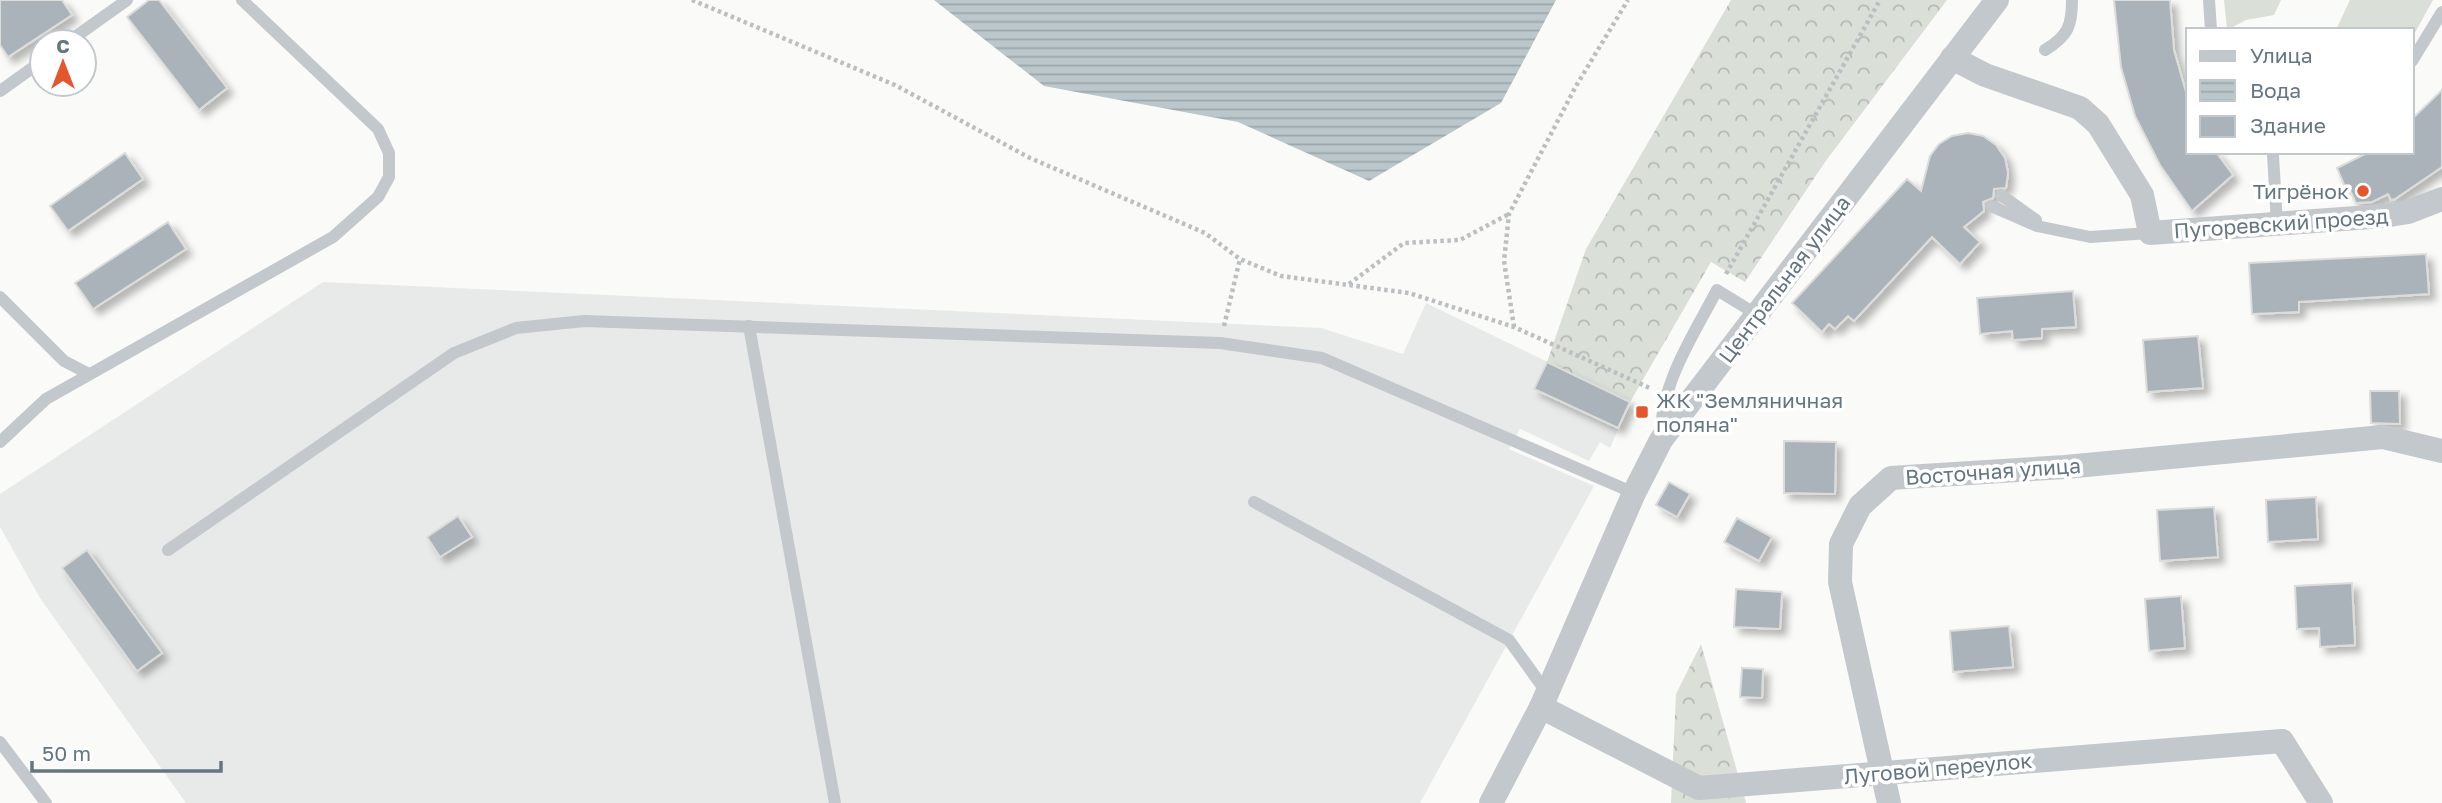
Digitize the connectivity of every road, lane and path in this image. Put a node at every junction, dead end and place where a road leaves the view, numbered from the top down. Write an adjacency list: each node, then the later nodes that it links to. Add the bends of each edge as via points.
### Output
1 (127, 0): 10 (lane)
2 (242, 0): 33 (lane, via 379,129 389,153 389,177 378,197 333,237)
3 (692, 0): 25 (path, via 895,85 1030,158 1205,233)
4 (1628, 0): 21 (path)
5 (1880, 0): 27 (path)
6 (1997, 0): 13 (street, Центральная улица)
7 (2072, 0): 12 (lane, via 2072,24 2063,39)
8 (2209, 0): 11 (lane)
9 (2442, 12): 14 (lane)
10 (88, 28)
11 (2211, 28)
12 (2045, 50)
13 (1952, 58): 24 (street, Пугоревский проезд, via 1985,75 2080,108 2098,124 2142,195); 29 (street, Центральная улица)
14 (2414, 58)
15 (28, 71): 16 (lane)
16 (0, 91)
17 (2273, 154): 22 (lane)
18 (2001, 195): 23 (lane)
19 (2442, 199): 22 (street, Пугоревский проезд, via 2384,216)
20 (1991, 206): 23 (lane, via 2024,222)
21 (1508, 214): 26 (path, via 1460,240 1404,243); 31 (path, via 1504,261)
22 (2277, 224): 24 (street, Пугоревский проезд)
23 (2062, 232): 24 (lane, via 2090,237)
24 (2150, 233)
25 (1240, 259): 26 (path, via 1281,275); 32 (path)
26 (1348, 284): 31 (path, via 1409,293)
27 (1717, 290): 29 (lane); 34 (lane)
28 (0, 297): 33 (lane, via 64,361)
29 (1756, 314): 35 (street, Центральная улица)
30 (748, 326): 32 (lane); 40 (lane, via 584,321 516,328 454,353); 46 (lane)
31 (1514, 327): 34 (path)
32 (1220, 343): 38 (lane, via 1322,358)
33 (89, 374): 36 (lane, via 46,399)
34 (1666, 395): 35 (lane)
35 (1661, 440): 38 (street, Центральная улица)
36 (0, 442)
37 (2442, 451): 43 (street, Восточная улица, via 2383,438 1891,478 1860,506 1841,544 1840,582)
38 (1634, 493): 41 (street, Центральная улица)
39 (1254, 502): 41 (lane, via 1509,640)
40 (169, 550)
41 (1544, 700): 44 (street, Луговой переулок); 47 (street, Центральная улица)
42 (0, 742): 45 (lane)
43 (1882, 773): 44 (street, Луговой переулок); 48 (street, Восточная улица); 49 (street, Луговой переулок, via 2282,741)
44 (1681, 791)
45 (46, 803)
46 (835, 803)
47 (1491, 803)
48 (1889, 803)
49 (2321, 803)

